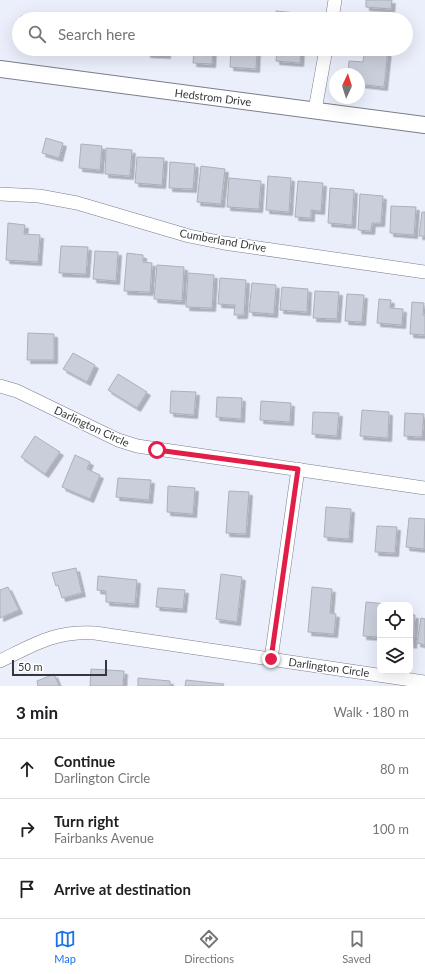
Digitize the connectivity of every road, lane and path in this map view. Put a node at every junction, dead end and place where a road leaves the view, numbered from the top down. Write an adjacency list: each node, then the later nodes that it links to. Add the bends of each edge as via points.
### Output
1 (335, 0): 2 (street)
2 (333, 12)
3 (325, 56): 5 (street)
4 (0, 69): 5 (street, Hedstrom Drive)
5 (315, 110): 6 (street, Hedstrom Drive)
6 (425, 125)
7 (0, 194): 8 (street, Cumberland Drive, via 39,196 77,203 189,236 224,243)
8 (425, 272)
9 (0, 386): 10 (street, Darlington Circle, via 17,390 118,440 137,446)
10 (298, 469): 11 (street, Darlington Circle); 12 (street)
11 (425, 488)
12 (271, 659): 13 (street, Darlington Circle, via 82,632 44,639); 14 (street, Darlington Circle)
13 (0, 661)
14 (425, 682)

